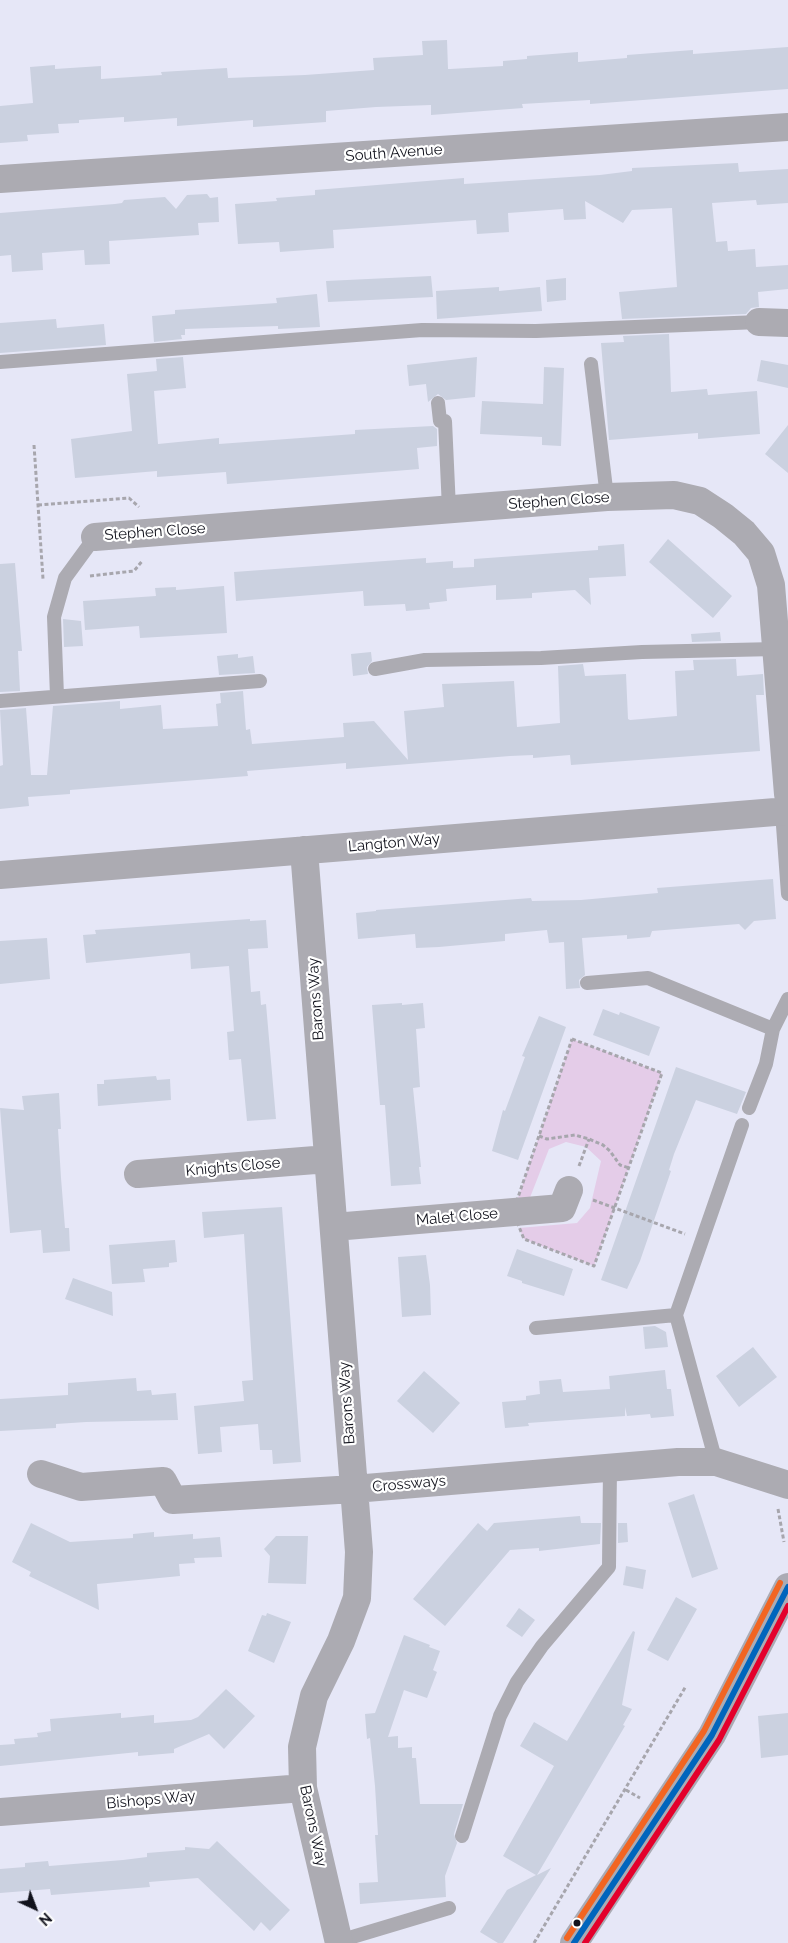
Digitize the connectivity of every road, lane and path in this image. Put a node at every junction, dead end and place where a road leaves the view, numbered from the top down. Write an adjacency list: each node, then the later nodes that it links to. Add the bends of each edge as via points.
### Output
1 (788, 127): 2 (street, South Avenue)
2 (0, 179)
3 (759, 322): 4 (street); 5 (lane, via 536,331 422,330)
4 (788, 323)
5 (0, 362)
6 (592, 364): 8 (lane)
7 (438, 403): 9 (lane, via 440,421 444,421)
8 (607, 497): 9 (street, Stephen Close); 11 (street, Stephen Close, via 674,496 700,502 744,533 760,553 771,585)
9 (449, 509): 10 (street, Stephen Close)
10 (94, 537): 14 (lane, via 65,578 54,617)
11 (780, 644): 12 (lane, via 549,658 425,660); 16 (street, Stephen Close)
12 (375, 669)
13 (260, 681): 14 (lane)
14 (57, 696): 15 (lane)
15 (0, 700)
16 (786, 806): 17 (street, Langton Way); 19 (lane)
17 (304, 850): 18 (street, Langton Way); 26 (street, Barons Way)
18 (0, 875)
19 (788, 894)
20 (587, 983): 22 (lane, via 648,978)
21 (788, 1000): 22 (lane)
22 (773, 1029): 23 (lane, via 766,1064)
23 (749, 1108)
24 (742, 1125): 33 (lane)
25 (539, 1136): 27 (path, via 547,1140 575,1135 589,1139 610,1151 620,1165); 27 (path, via 572,1039 662,1073); 31 (path)
26 (328, 1159): 28 (street, Knights Close); 32 (street, Barons Way)
27 (629, 1168): 30 (path)
28 (138, 1174)
29 (569, 1190): 30 (path); 31 (street, Malet Close, via 562,1208)
30 (614, 1209): 31 (path, via 594,1266 524,1239); 33 (path)
31 (513, 1212): 32 (street, Malet Close)
32 (334, 1227): 39 (street, Barons Way)
33 (702, 1240): 34 (lane)
34 (676, 1315): 35 (lane); 36 (lane)
35 (536, 1328)
36 (716, 1462): 37 (street, Crossways); 40 (street, Crossways)
37 (610, 1467): 39 (street, Crossways); 48 (lane, via 609,1568 542,1646 517,1682 500,1716)
38 (41, 1474): 39 (street, Crossways, via 81,1487 163,1481 173,1500)
39 (354, 1489): 44 (street, Barons Way, via 359,1552 357,1598 341,1641 314,1696 302,1747)
40 (783, 1496): 41 (path)
41 (784, 1542)
42 (788, 1589): 52 (main road, via 712,1735)
43 (686, 1686): 45 (path)
44 (303, 1788): 47 (street, Bishops Way); 50 (street, Barons Way)
45 (626, 1790): 46 (path); 51 (path)
46 (640, 1798)
47 (0, 1812)
48 (462, 1836)
49 (449, 1908): 50 (lane)
50 (339, 1942)
51 (534, 1943)
52 (574, 1943)

